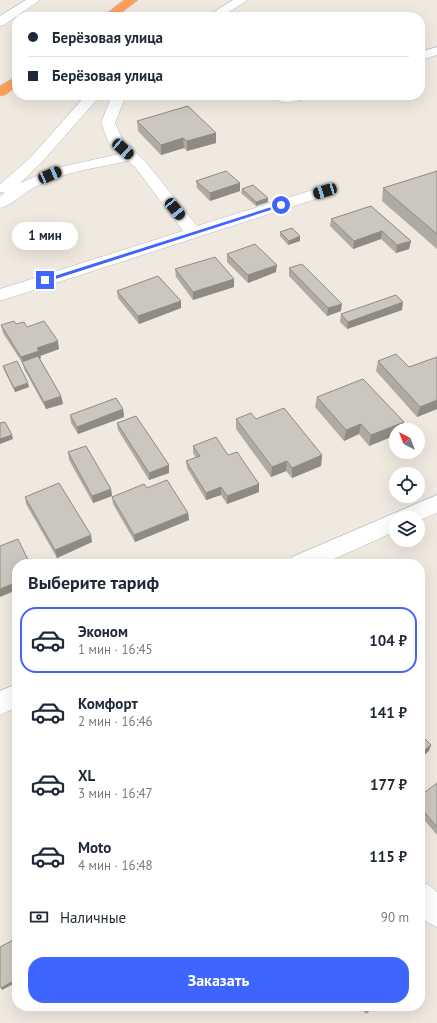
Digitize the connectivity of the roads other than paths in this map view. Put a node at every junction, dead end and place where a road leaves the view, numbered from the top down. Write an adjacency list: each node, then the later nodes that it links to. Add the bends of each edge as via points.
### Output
1 (34, 0): 4 (street)
2 (132, 0): 5 (highway)
3 (242, 0): 6 (street)
4 (15, 12)
5 (115, 12)
6 (221, 12)
7 (12, 14): 8 (street)
8 (0, 22)
9 (437, 51): 10 (street)
10 (425, 55)
11 (12, 84): 12 (highway)
12 (0, 92)
13 (89, 100): 17 (street)
14 (117, 100): 15 (street, via 108,123 116,143)
15 (130, 156): 18 (street, via 60,171 29,184); 19 (street, via 140,164)
16 (325, 191): 19 (street)
17 (0, 194)
18 (0, 204)
19 (193, 232): 20 (street)
20 (0, 295)
21 (437, 503): 22 (street)
22 (419, 511)
23 (389, 524): 24 (street)
24 (312, 559)
25 (12, 697): 26 (street)
26 (0, 703)
27 (425, 901): 28 (street)
28 (437, 912)

